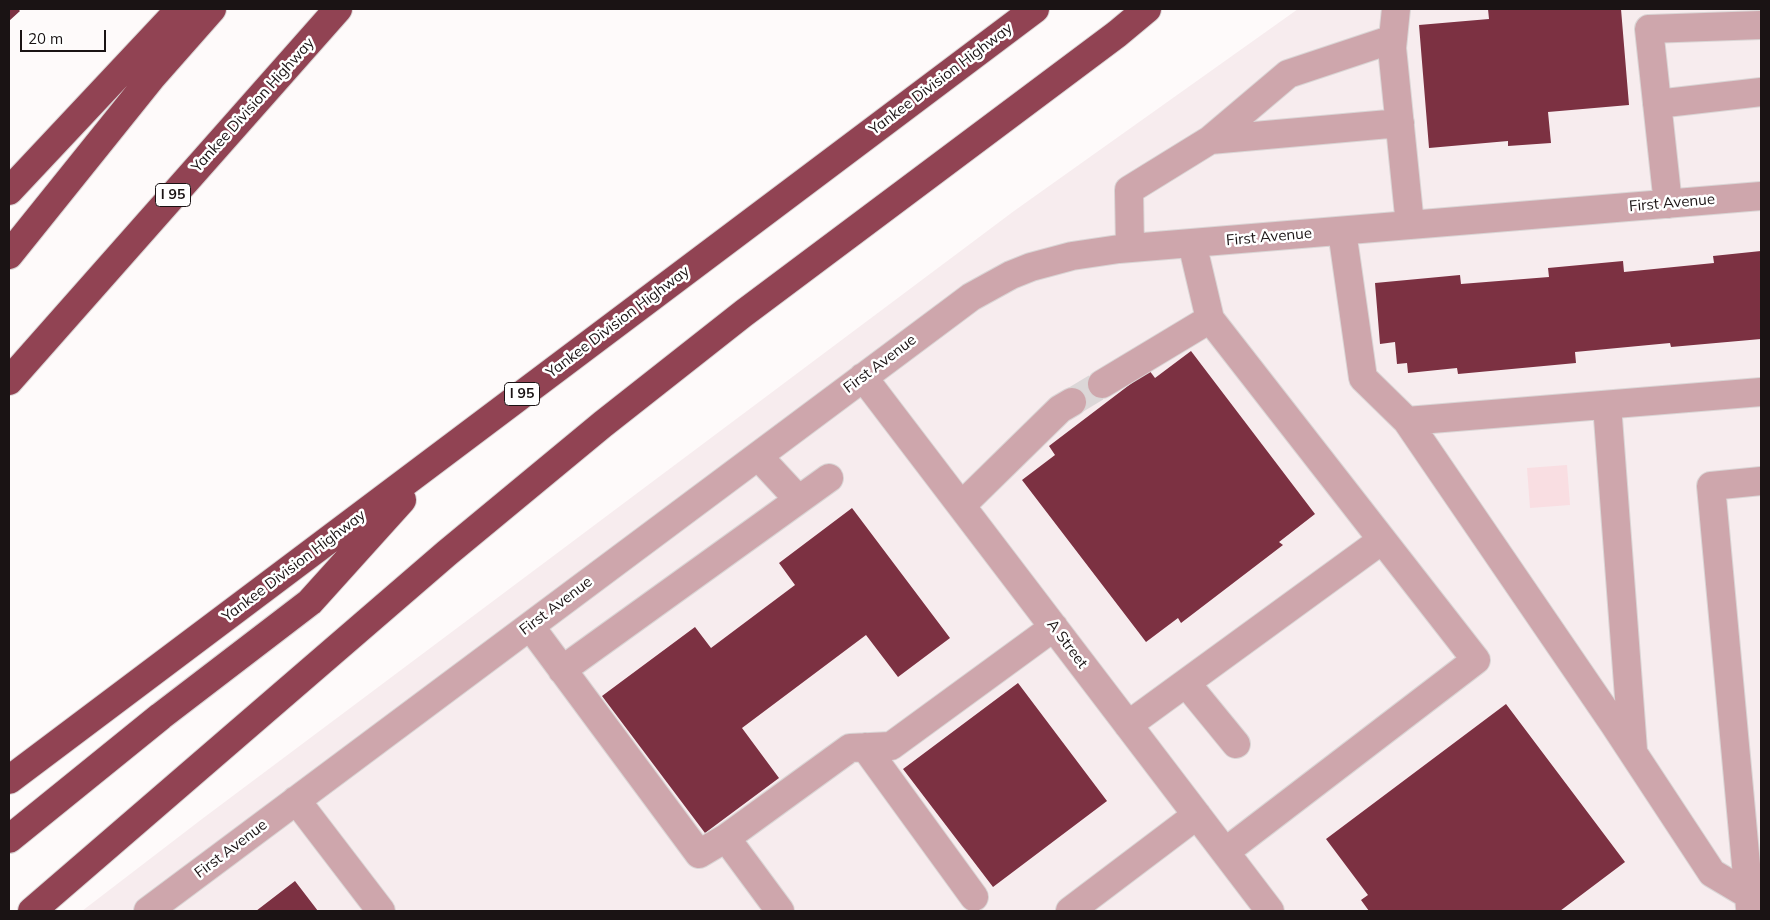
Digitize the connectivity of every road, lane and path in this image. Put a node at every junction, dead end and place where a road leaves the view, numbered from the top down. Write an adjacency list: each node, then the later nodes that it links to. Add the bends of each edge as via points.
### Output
1 (180, 9): 16 (highway)
2 (212, 9): 23 (highway, via 152,77)
3 (338, 9): 26 (highway, Yankee Division Highway / I 95)
4 (1035, 9): 32 (highway, Yankee Division Highway / I 95)
5 (1147, 9): 10 (highway)
6 (1161, 9): 10 (highway)
7 (1396, 9): 11 (street)
8 (1648, 19): 9 (street); 13 (street)
9 (1761, 25)
10 (1117, 34): 55 (highway, via 744,313 603,424 447,553)
11 (1393, 39): 14 (street); 15 (street, via 1288,74)
12 (1761, 92): 13 (street)
13 (1656, 104): 18 (street)
14 (1400, 123): 15 (street); 19 (street)
15 (1210, 140): 22 (street, via 1129,190)
16 (9, 191)
17 (1761, 196): 18 (street, First Avenue)
18 (1668, 204): 19 (street, First Avenue)
19 (1410, 225): 20 (street, First Avenue)
20 (1342, 231): 21 (street, First Avenue); 31 (street, via 1363,378)
21 (1192, 243): 22 (street, First Avenue); 24 (street)
22 (1130, 248): 25 (street, First Avenue, via 1072,256 1011,276 971,297)
23 (9, 255)
24 (1210, 319): 27 (street); 38 (street)
25 (864, 377): 33 (street, First Avenue); 37 (street, A Street)
26 (9, 381)
27 (1102, 384)
28 (1761, 392): 30 (street)
29 (1072, 402): 37 (street, via 1060,409)
30 (1607, 404): 31 (street); 46 (street)
31 (1407, 421): 46 (street)
32 (443, 454): 47 (highway, Yankee Division Highway / I 95); 51 (highway, via 310,602 154,721)
33 (758, 456): 36 (street); 39 (street, First Avenue)
34 (829, 478): 36 (street)
35 (1761, 481): 54 (street, via 1712,486)
36 (798, 499): 41 (street)
37 (962, 505): 40 (street, A Street)
38 (1382, 540): 42 (street); 52 (street, via 1476,660)
39 (530, 626): 41 (street); 48 (street, First Avenue)
40 (1054, 627): 43 (street, A Street); 45 (street, via 892,746)
41 (562, 670): 50 (street, via 699,854)
42 (1186, 683): 43 (street); 44 (street)
43 (1128, 725): 49 (street, A Street)
44 (1236, 744)
45 (865, 747): 50 (street, via 850,748); 53 (street)
46 (1633, 753): 54 (street, via 1712,873)
47 (9, 780)
48 (296, 800): 56 (street, First Avenue); 57 (street)
49 (1197, 815): 52 (street, A Street); 59 (street)
50 (726, 838): 58 (street)
51 (9, 839)
52 (1225, 852): 60 (street, A Street)
53 (974, 897)
54 (1749, 903)
55 (32, 911)
56 (148, 911)
57 (381, 911)
58 (780, 911)
59 (1070, 911)
60 (1270, 911)

